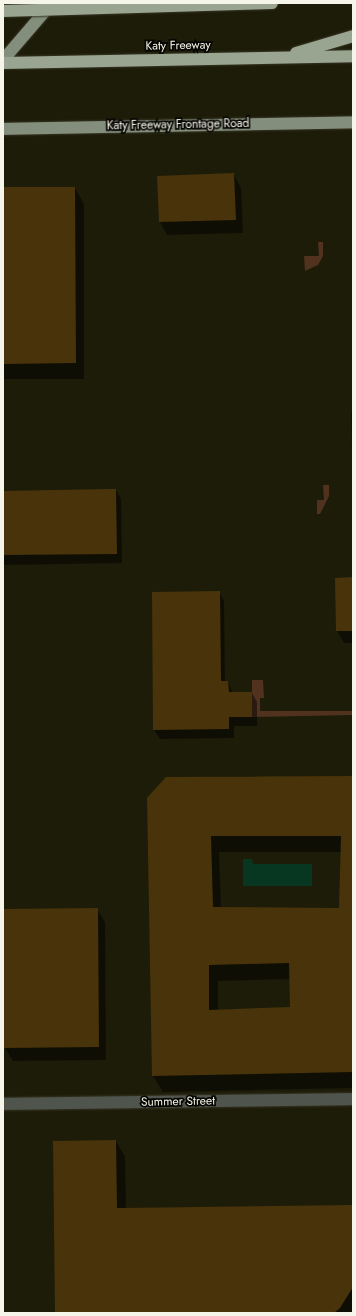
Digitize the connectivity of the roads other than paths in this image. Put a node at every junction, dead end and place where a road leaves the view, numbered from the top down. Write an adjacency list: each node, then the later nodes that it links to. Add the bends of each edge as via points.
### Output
1 (8, 3): 4 (main road)
2 (52, 3): 8 (main road)
3 (272, 3): 4 (highway, bridge)
4 (3, 10)
5 (353, 36): 7 (highway)
6 (353, 56): 7 (highway, Katy Freeway)
7 (281, 58): 9 (highway, Katy Freeway)
8 (3, 60)
9 (3, 63)
10 (353, 122): 11 (main road, Katy Freeway Frontage Road)
11 (3, 129)
12 (353, 1098): 13 (street, Summer Street)
13 (3, 1104)

